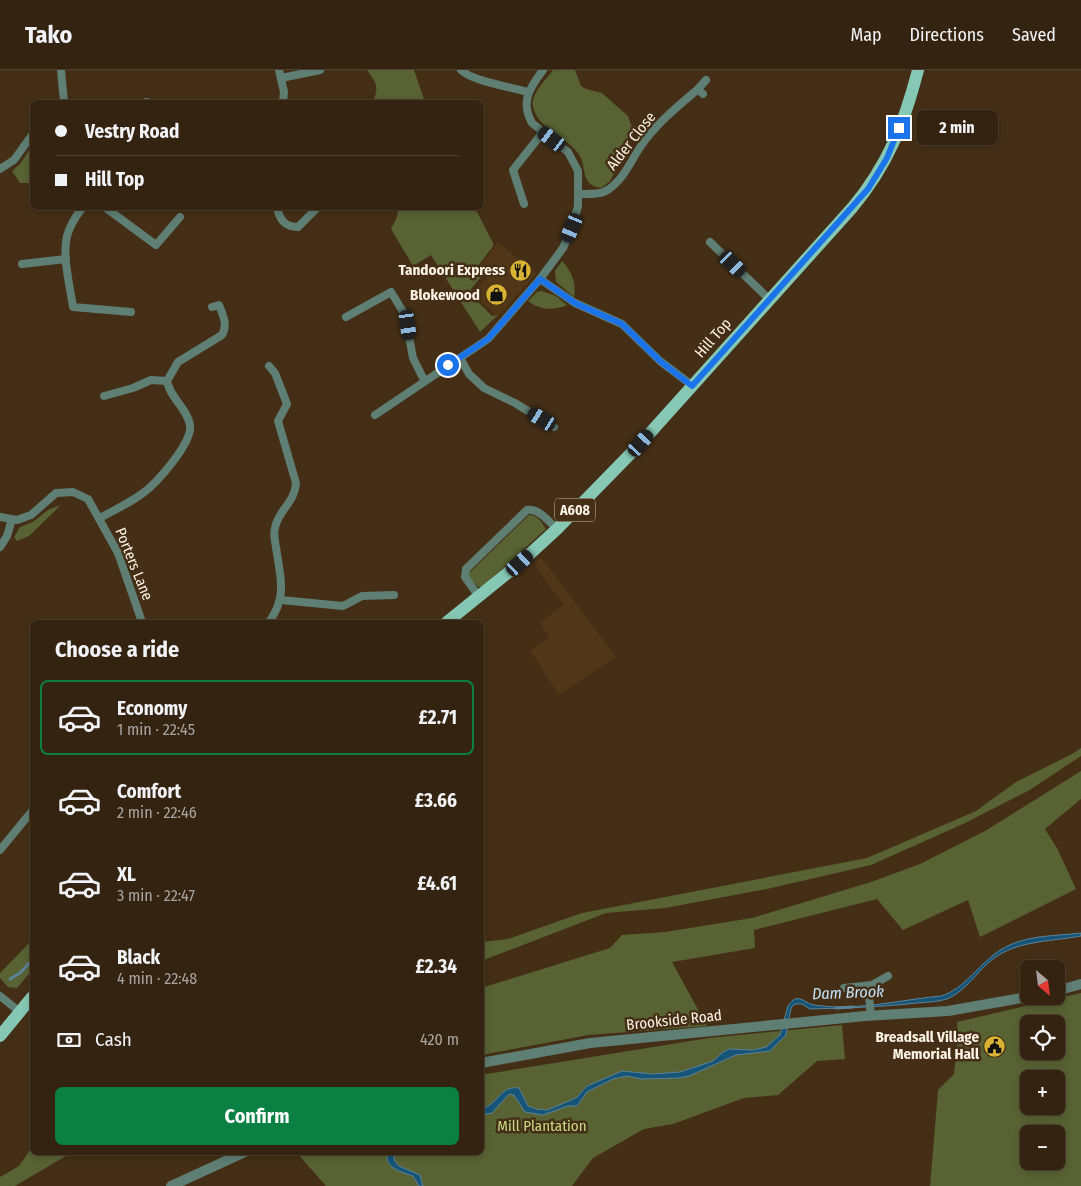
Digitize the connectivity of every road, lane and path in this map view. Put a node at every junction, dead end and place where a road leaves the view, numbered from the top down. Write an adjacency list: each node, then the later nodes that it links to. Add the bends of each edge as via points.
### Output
1 (61, 70): 9 (street)
2 (320, 70): 6 (street)
3 (461, 70): 8 (street, via 479,80)
4 (543, 70): 8 (street)
5 (918, 70): 25 (main road, Hill Top / A608, via 881,170 852,208)
6 (280, 74): 10 (street)
7 (706, 80): 14 (street, Alder Close, via 700,91 653,130 610,188 598,193)
8 (528, 92): 11 (street, via 529,116)
9 (64, 100)
10 (283, 100)
11 (543, 132): 14 (street, via 572,157 578,171); 15 (street, via 512,170)
12 (30, 139): 13 (street, via 14,160)
13 (0, 168)
14 (579, 194): 24 (street, via 568,239)
15 (524, 204)
16 (81, 210): 22 (street, via 67,237)
17 (109, 210): 20 (street, via 156,245)
18 (278, 210): 19 (street, via 290,227 298,227)
19 (315, 210)
20 (180, 216)
21 (710, 242): 25 (street)
22 (66, 258): 23 (street); 27 (street, via 73,307)
23 (22, 264)
24 (540, 279): 29 (street, via 488,339); 33 (street, via 575,303 622,324 660,361)
25 (769, 299): 33 (main road, Hill Top / A608)
26 (212, 307): 32 (street, via 219,305 223,314 222,335 178,362)
27 (131, 312)
28 (346, 317): 31 (street, via 390,292 405,315 413,358)
29 (460, 358): 31 (street); 38 (street, via 469,374 484,388)
30 (269, 366): 35 (street)
31 (424, 380): 37 (street)
32 (167, 381): 34 (street, via 151,380); 40 (street, via 189,422 186,440 154,485)
33 (692, 386): 42 (main road, Hill Top / A608)
34 (104, 396)
35 (288, 404): 36 (street); 46 (street, via 278,421 296,483 295,494 274,530 282,575)
36 (297, 404)
37 (375, 415)
38 (554, 427)
39 (0, 517): 41 (street, Porters Lane)
40 (100, 518): 41 (street, Porters Lane, via 88,499 73,492 56,493 31,515); 47 (street, Porters Lane, via 118,553)
41 (12, 519): 43 (street)
42 (557, 529): 45 (main road, Hill Top / A608); 45 (street, via 538,512 527,510 466,569 465,577)
43 (0, 547)
44 (394, 595): 46 (street, via 362,596 343,606)
45 (479, 596): 49 (main road, Hill Top / A608)
46 (281, 600): 48 (street)
47 (141, 620)
48 (270, 620)
49 (449, 620)
50 (30, 813): 51 (street)
51 (0, 850)
52 (888, 976): 54 (street)
53 (1081, 984): 56 (street)
54 (868, 986): 55 (street); 61 (street)
55 (844, 988)
56 (1065, 988)
57 (0, 996): 60 (street)
58 (1020, 998): 61 (street, Brookside Road, via 948,1011)
59 (30, 1000): 60 (main road)
60 (20, 1012): 62 (main road)
61 (870, 1013): 63 (street, Brookside Road, via 590,1043)
62 (0, 1036)
63 (484, 1063)
64 (238, 1155): 65 (street)
65 (171, 1186)

